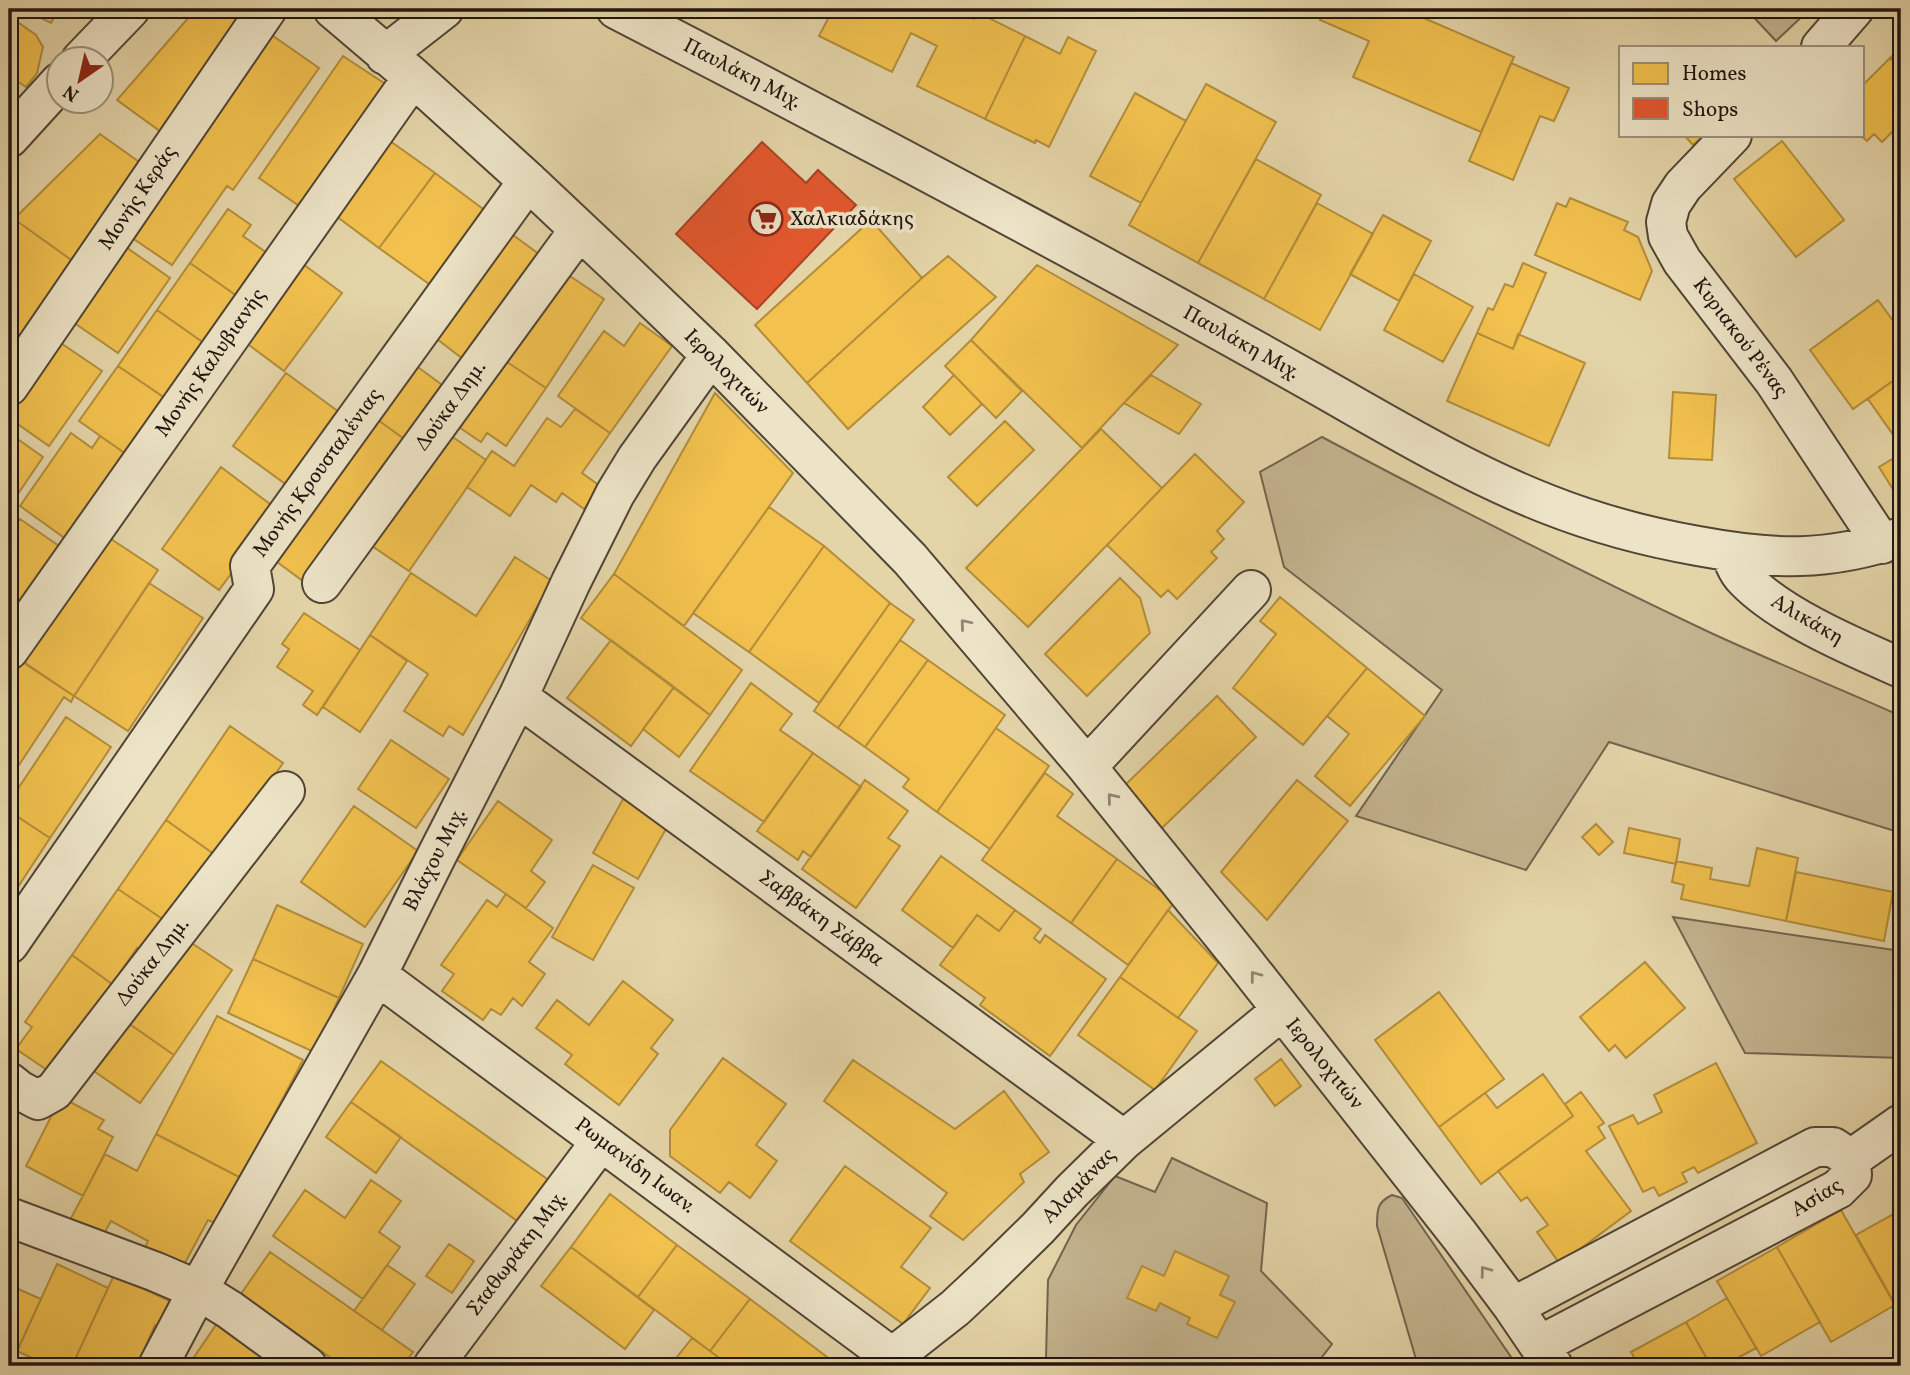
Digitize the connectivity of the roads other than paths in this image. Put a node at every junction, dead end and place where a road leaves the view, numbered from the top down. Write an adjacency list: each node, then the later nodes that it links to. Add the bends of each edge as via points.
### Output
1 (130, 9): 7 (street)
2 (267, 9): 16 (street, Μονής Κεράς)
3 (333, 9): 9 (street, Ιερολοχιτών)
4 (444, 9): 9 (street)
5 (616, 9): 18 (street, Παυλάκη Μιχ., via 860,135 1500,483 1593,520)
6 (1854, 9): 8 (street)
7 (94, 46)
8 (1822, 46)
9 (399, 66): 13 (street, Ιερολοχιτών); 21 (street, Μονής Καλυβιανής)
10 (46, 97): 12 (street)
11 (1731, 136): 17 (street, Κυριακού Ρένας, via 1671,204 1668,236)
12 (9, 138)
13 (528, 181): 14 (street, Ιερολοχιτών); 26 (street, Μονής Κρουσταλένιας, via 250,566 254,589)
14 (579, 230): 15 (street, Ιερολοχιτών); 19 (street, Δούκα Δημ.)
15 (711, 355): 23 (street, Βλάχου Μιχ., via 615,494); 24 (street, Ιερολοχιτών, one-way to 15, via 910,559)
16 (9, 386)
17 (1891, 541): 18 (street, Παυλάκη Μιχ., via 1837,554 1793,557)
18 (1730, 552): 22 (street, Αλικάκη, via 1741,576 1771,601 1835,638)
19 (322, 583)
20 (1251, 590): 24 (street)
21 (9, 650)
22 (1901, 668)
23 (518, 697): 27 (street, Βλάχου Μιχ.); 31 (street, Σαββάκη Σάββα)
24 (1087, 767): 28 (street, Ιερολοχιτών, one-way to 24)
25 (285, 792): 29 (street, Δούκα Δημ., via 54,1091 38,1100)
26 (9, 944)
27 (377, 975): 32 (street, Ρωμανίδη Ιωαν.); 35 (street, Βλάχου Μιχ.)
28 (1281, 1011): 31 (street, Αλαμάνας); 36 (street, Ιερολοχιτών, one-way to 28)
29 (9, 1082)
30 (1901, 1124): 33 (street)
31 (1124, 1140): 38 (street, Αλαμάνας, via 979,1286)
32 (601, 1141): 38 (street, Ρωμανίδη Ιωαν.); 41 (street, Σταθωράκη Μιχ.)
33 (1851, 1158): 36 (street, Ασίας, via 1833,1147 1815,1147); 37 (street, Ασίας, via 1852,1175 1839,1189)
34 (9, 1217): 35 (street)
35 (198, 1290): 39 (street, Βλάχου Μιχ.); 40 (street)
36 (1513, 1307): 37 (street, Ιερολοχιτών)
37 (1546, 1356)
38 (886, 1362)
39 (158, 1366)
40 (307, 1366)
41 (433, 1366)

